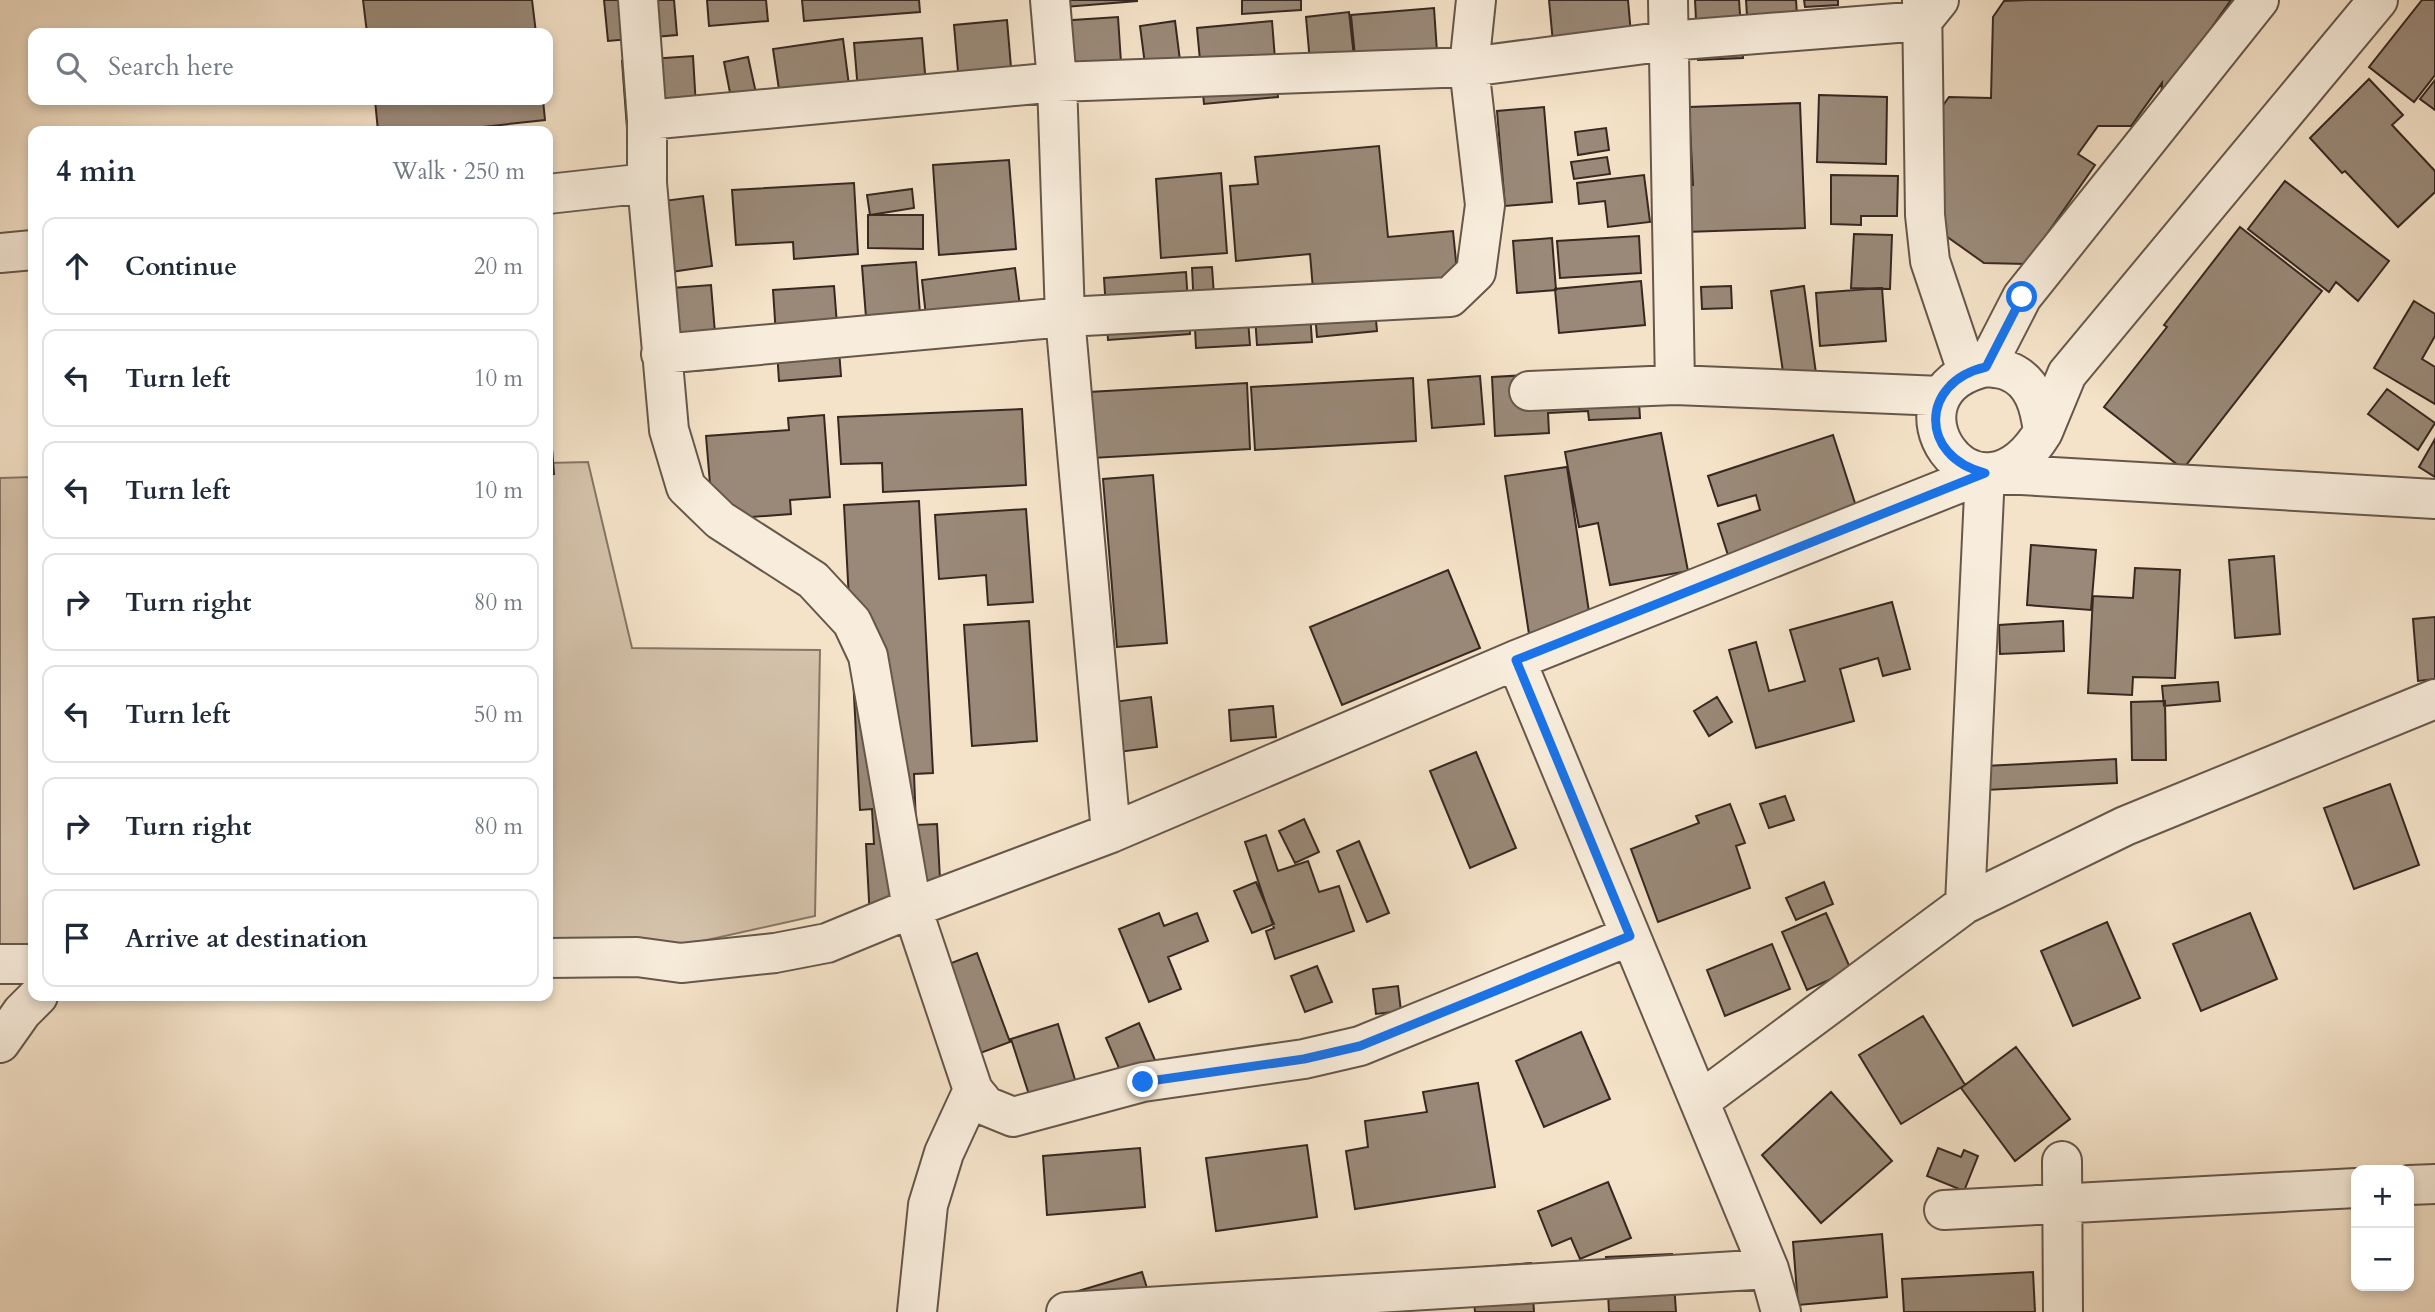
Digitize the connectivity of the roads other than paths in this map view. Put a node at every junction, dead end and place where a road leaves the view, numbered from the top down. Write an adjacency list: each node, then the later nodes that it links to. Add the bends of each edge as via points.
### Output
1 (638, 0): 11 (street)
2 (1050, 0): 10 (street)
3 (1476, 0): 9 (street)
4 (1668, 0): 8 (street)
5 (2259, 0): 18 (street, via 2022,297)
6 (2378, 0): 21 (street, via 2067,374)
7 (1928, 7): 8 (street); 18 (street, via 1925,215 1930,261)
8 (1668, 41): 9 (street); 19 (street)
9 (1469, 67): 10 (street); 16 (street, via 1485,205 1476,272 1450,297)
10 (1057, 82): 11 (street); 16 (street)
11 (647, 120): 12 (street)
12 (647, 183): 13 (street); 17 (street)
13 (553, 193)
14 (28, 250): 15 (street)
15 (0, 253)
16 (1065, 317): 17 (street); 26 (street)
17 (662, 354): 28 (street, via 669,430 686,487 720,520 813,580 852,622 868,656)
18 (1965, 378): 19 (street); 21 (street, via 2008,371 2024,381 2035,396); 22 (street, via 1936,414 1936,426 1952,458)
19 (1675, 385): 20 (street)
20 (1529, 391)
21 (2043, 432): 22 (street, via 2023,459 2008,469)
22 (1985, 473): 23 (street); 24 (street); 27 (street)
23 (2435, 499)
24 (1516, 660): 26 (street); 29 (street)
25 (2435, 699): 27 (street, via 2124,827)
26 (1111, 833): 28 (street)
27 (1965, 904): 36 (street)
28 (912, 908): 30 (street, via 827,943 775,953 681,963 637,957); 35 (street)
29 (1630, 936): 35 (street, via 1360,1046 1325,1055 1143,1082 1013,1117 986,1106); 36 (street)
30 (553, 958)
31 (0, 964): 32 (street)
32 (28, 964)
33 (33, 1001): 34 (street)
34 (0, 1043)
35 (973, 1090): 44 (street, via 944,1153 928,1205)
36 (1700, 1101): 43 (street)
37 (2062, 1161): 41 (street)
38 (2435, 1184): 39 (street)
39 (2414, 1185)
40 (2351, 1188): 41 (street)
41 (2062, 1202): 42 (street); 47 (street)
42 (1944, 1210)
43 (1769, 1269): 45 (street); 46 (street)
44 (918, 1312)
45 (1066, 1312)
46 (1781, 1312)
47 (2063, 1312)

